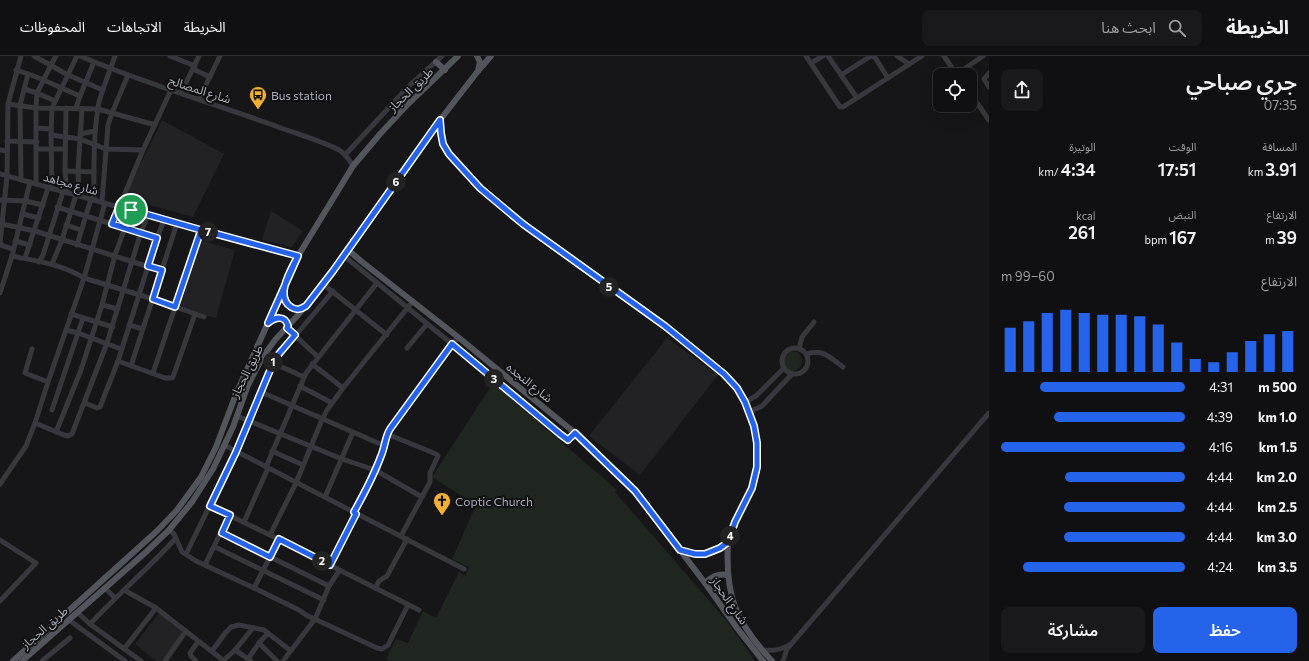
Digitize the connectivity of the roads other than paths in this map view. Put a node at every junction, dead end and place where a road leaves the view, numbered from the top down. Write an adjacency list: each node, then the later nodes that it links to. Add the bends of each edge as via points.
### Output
1 (14, 56): 18 (street)
2 (34, 56): 24 (street)
3 (56, 56): 24 (street)
4 (79, 56): 21 (street, شارع المصالح); 34 (street)
5 (115, 56): 28 (street)
6 (170, 56): 25 (street)
7 (199, 56): 25 (street)
8 (220, 56): 37 (street)
9 (477, 56): 31 (main road, via 480,62)
10 (491, 56): 31 (main road, طريق الحجاز)
11 (806, 56): 22 (street)
12 (823, 56): 22 (street)
13 (828, 56): 36 (street)
14 (897, 56): 23 (street)
15 (922, 56): 23 (street)
16 (944, 56): 26 (street)
17 (983, 56): 27 (street)
18 (21, 57): 29 (street)
19 (458, 57): 30 (main road, طريق الحجاز)
20 (439, 58): 30 (main road); 81 (street, via 409,86)
21 (94, 62): 28 (street, شارع المصالح); 40 (street)
22 (811, 63): 49 (street, via 840,107)
23 (909, 64): 38 (street)
24 (51, 65): 34 (street); 39 (street)
25 (194, 67): 37 (street); 47 (street)
26 (952, 68)
27 (967, 68)
28 (110, 69): 35 (street, شارع المصالح); 44 (street)
29 (16, 70): 33 (street); 53 (street)
30 (445, 70): 82 (main road, طريق الحجاز, via 394,119)
31 (478, 71): 61 (main road, طريق الحجاز)
32 (989, 73): 41 (street, via 984,79)
33 (28, 74): 39 (street); 42 (street)
34 (68, 75): 40 (street); 43 (street)
35 (128, 75): 45 (street, شارع المصالح); 60 (street)
36 (841, 75): 38 (street, via 872,56); 49 (street)
37 (210, 76): 50 (street)
38 (888, 78): 49 (street)
39 (43, 79): 43 (street); 46 (street)
40 (85, 83): 44 (street); 48 (street)
41 (989, 87)
42 (24, 89): 46 (street); 54 (street)
43 (61, 89): 48 (street); 51 (street)
44 (103, 90): 59 (street)
45 (171, 90): 47 (street, شارع المصالح); 63 (street)
46 (37, 93): 51 (street); 55 (street)
47 (181, 93): 50 (street, شارع المصالح)
48 (80, 96): 58 (street)
49 (857, 98)
50 (199, 99): 81 (street, شارع المصالح, via 322,142)
51 (55, 101): 56 (street)
52 (977, 103): 62 (street)
53 (8, 104): 54 (street); 70 (street)
54 (20, 105): 55 (street); 71 (street)
55 (36, 108): 56 (street); 64 (street)
56 (52, 108): 57 (street); 65 (street)
57 (66, 108): 58 (street); 69 (street)
58 (79, 108): 59 (street); 68 (street)
59 (98, 109): 60 (street); 66 (street)
60 (112, 113): 63 (street); 77 (street)
61 (440, 120): 128 (main road, طريق الحجاز); 196 (main road, شارع الحجاز, via 443,144 480,188 523,224 704,357 737,388)
62 (989, 120)
63 (155, 125): 79 (street)
64 (37, 128): 65 (street); 72 (street)
65 (51, 128): 67 (street)
66 (95, 131): 68 (street); 73 (street)
67 (51, 135): 69 (street); 75 (street)
68 (80, 136): 69 (street); 73 (street); 84 (street)
69 (65, 137): 76 (street)
70 (6, 141): 71 (street); 80 (street)
71 (21, 142): 72 (street); 88 (street)
72 (37, 142): 74 (street)
73 (95, 145): 77 (street); 85 (street)
74 (37, 149): 75 (street); 90 (street)
75 (51, 149): 76 (street); 91 (street)
76 (65, 149): 83 (street)
77 (106, 149): 79 (street); 97 (street)
78 (0, 150): 80 (street)
79 (143, 150): 100 (street)
80 (7, 151): 87 (street)
81 (345, 155): 82 (street, شارع المصالح)
82 (353, 166): 132 (main road, طريق الحجاز)
83 (65, 171): 84 (street); 92 (street)
84 (78, 171): 85 (street); 93 (street)
85 (94, 172): 95 (street)
86 (0, 174): 87 (street, شارع مجاهد)
87 (7, 176): 88 (street, شارع مجاهد); 94 (street)
88 (21, 180): 89 (street, شارع مجاهد)
89 (30, 182): 90 (street, شارع مجاهد); 96 (street)
90 (36, 184): 91 (street, شارع مجاهد)
91 (50, 188): 92 (street, شارع مجاهد); 98 (street)
92 (65, 192): 93 (street, شارع مجاهد); 99 (street)
93 (78, 196): 95 (street, شارع مجاهد); 102 (street)
94 (2, 200): 96 (street); 110 (street)
95 (92, 200): 97 (street, شارع مجاهد); 105 (street)
96 (25, 201): 98 (street); 103 (street)
97 (103, 203): 100 (street, شارع مجاهد); 108 (street)
98 (43, 205): 106 (street)
99 (57, 207): 102 (street); 119 (street)
100 (119, 207): 101 (street, شارع مجاهد); 111 (street)
101 (131, 210): 104 (street, شارع مجاهد); 114 (street)
102 (71, 212): 105 (street); 112 (street)
103 (22, 214): 106 (street); 113 (street)
104 (148, 215): 107 (street, شارع مجاهد); 118 (street)
105 (85, 216): 108 (street); 115 (street)
106 (38, 218): 117 (street)
107 (164, 220): 109 (street, شارع مجاهد); 120 (street)
108 (100, 221): 111 (street); 126 (street)
109 (177, 223): 116 (street, شارع مجاهد); 138 (street)
110 (2, 224): 113 (street); 123 (street)
111 (112, 224): 114 (street)
112 (66, 225): 115 (street); 121 (street)
113 (18, 228): 117 (street); 122 (street)
114 (126, 228): 118 (street); 131 (street)
115 (81, 230): 125 (street)
116 (201, 230): 132 (street, شارع مجاهد); 152 (street)
117 (35, 231): 119 (street); 124 (street)
118 (141, 232): 120 (street); 134 (street)
119 (49, 236): 121 (street); 135 (street)
120 (157, 238): 137 (street)
121 (62, 240): 125 (street); 136 (street)
122 (15, 241): 124 (street); 127 (street)
123 (0, 244): 127 (street)
124 (30, 245): 133 (street)
125 (77, 245): 126 (street)
126 (93, 248): 131 (street); 139 (street)
127 (13, 249): 130 (street)
128 (347, 250): 129 (main road, طريق الحجاز); 149 (main road, شارع النجده)
129 (343, 255): 140 (street); 141 (main road, طريق الحجاز)
130 (12, 256): 133 (street); 146 (street)
131 (115, 256): 134 (street); 142 (street)
132 (298, 256): 143 (main road, طريق الحجاز)
133 (25, 258): 135 (street)
134 (132, 261): 137 (street); 144 (street)
135 (39, 262): 136 (street)
136 (52, 264): 139 (street)
137 (148, 266): 138 (street); 147 (street)
138 (162, 270): 148 (street)
139 (84, 278): 142 (street); 156 (street)
140 (377, 283): 153 (street); 155 (street)
141 (323, 284): 145 (street); 151 (main road, طريق الحجاز)
142 (107, 285): 144 (street); 150 (street)
143 (284, 286): 151 (main road, via 284,297 289,306 298,310); 162 (main road, طريق الحجاز)
144 (124, 291): 147 (street); 154 (street)
145 (333, 291): 155 (street); 170 (street)
146 (0, 293)
147 (138, 295): 148 (street); 164 (street)
148 (153, 299): 152 (street); 167 (street)
149 (413, 301): 153 (street); 173 (main road, شارع النجده)
150 (102, 305): 154 (street); 160 (street)
151 (306, 306): 166 (main road, طريق الحجاز)
152 (175, 307): 157 (street); 189 (street)
153 (408, 308): 163 (street); 171 (street)
154 (118, 309): 165 (street)
155 (356, 310): 171 (street); 181 (street)
156 (71, 314): 159 (street); 168 (street)
157 (195, 314): 158 (street); 189 (street, via 173,377 170,379)
158 (204, 317)
159 (83, 318): 160 (street); 169 (street)
160 (96, 322): 165 (street); 172 (street)
161 (814, 322): 179 (street, via 802,337)
162 (268, 323): 166 (main road, via 274,318 280,318 286,321); 278 (main road, طريق الحجاز, via 236,394 216,448 191,492 157,531)
163 (427, 324): 175 (street); 176 (street)
164 (129, 325): 167 (street); 178 (street)
165 (113, 327): 174 (street)
166 (287, 327): 170 (street); 182 (main road, طريق الحجاز)
167 (143, 329): 186 (street)
168 (66, 330): 169 (street); 192 (street)
169 (78, 333): 172 (street); 200 (street)
170 (295, 335): 181 (street); 184 (street)
171 (387, 335): 194 (street)
172 (92, 337): 174 (street); 207 (street)
173 (458, 337): 175 (street); 209 (main road, شارع النجده)
174 (107, 343): 178 (street); 197 (street)
175 (452, 344): 209 (street, via 568,440); 211 (street)
176 (407, 348)
177 (32, 349): 192 (street, via 25,373)
178 (122, 349): 183 (street)
179 (799, 349): 180 (street); 188 (street, via 786,351 782,359)
180 (806, 354): 187 (street, via 823,353); 190 (street, via 808,363 804,371)
181 (318, 357): 185 (street)
182 (262, 358): 184 (street); 203 (main road, طريق الحجاز)
183 (118, 361): 186 (street); 197 (street, via 100,407)
184 (273, 363): 191 (street); 195 (street)
185 (312, 364): 191 (street); 194 (street)
186 (131, 366): 189 (street)
187 (843, 367)
188 (784, 368): 190 (street); 196 (street, via 756,396)
189 (153, 373)
190 (792, 374): 201 (street, via 762,406)
191 (304, 377): 193 (street)
192 (48, 382): 206 (street)
193 (300, 386): 198 (street); 199 (street)
194 (344, 388): 198 (street)
195 (261, 392): 199 (street); 205 (street)
196 (745, 402): 201 (main road, شارع الحجاز)
197 (85, 403): 207 (street, via 72,434 68,436)
198 (332, 403): 204 (street)
199 (292, 405): 204 (street); 210 (street)
200 (52, 410)
201 (749, 412): 237 (main road, شارع الحجاز, via 757,443 757,467 752,488)
202 (989, 413): 269 (street)
203 (236, 416): 205 (street); 212 (main road, طريق الحجاز)
204 (322, 419): 208 (street); 214 (street)
205 (248, 422): 210 (street); 216 (street)
206 (35, 423): 207 (street); 222 (street, via 26,446)
207 (56, 432)
208 (353, 432): 213 (street); 217 (street)
209 (575, 433): 239 (main road, شارع النجده, via 635,491)
210 (279, 434): 214 (street); 215 (street)
211 (387, 434): 213 (street); 223 (street, via 438,455 430,473 430,482)
212 (224, 445): 216 (street); 229 (main road, طريق الحجاز, via 206,482)
213 (385, 446): 220 (street)
214 (311, 447): 217 (street); 218 (street)
215 (272, 451): 218 (street); 219 (street)
216 (236, 452): 219 (street); 225 (street)
217 (342, 459): 220 (street); 224 (street)
218 (303, 465): 221 (street)
219 (267, 468): 221 (street); 228 (street)
220 (375, 470): 223 (street); 226 (street)
221 (296, 482): 224 (street); 231 (street)
222 (0, 484)
223 (422, 497): 232 (street)
224 (325, 498): 226 (street)
225 (210, 506): 227 (street); 240 (street)
226 (355, 513): 232 (street); 243 (street)
227 (230, 515): 228 (street); 230 (street)
228 (244, 522): 231 (street)
229 (169, 530): 233 (street); 250 (main road, طريق الحجاز)
230 (222, 533): 238 (street); 241 (street)
231 (270, 535): 234 (street)
232 (401, 536): 235 (street)
233 (176, 538): 240 (street, via 182,552); 253 (street)
234 (279, 539): 241 (street); 243 (street)
235 (407, 539): 246 (street); 252 (street, via 387,576 379,581)
236 (0, 540): 256 (street, via 36,564)
237 (728, 542): 239 (main road, via 705,554); 247 (main road, شارع الحجاز)
238 (215, 547): 242 (street); 244 (street)
239 (680, 550): 248 (main road, شارع الحجاز)
240 (186, 554): 242 (street)
241 (270, 557): 244 (street); 249 (street)
242 (205, 565): 251 (street)
243 (330, 565): 245 (street)
244 (263, 570): 251 (street); 255 (street)
245 (339, 570): 249 (street); 252 (street)
246 (464, 570)
247 (728, 575): 248 (main road, via 716,576); 273 (main road, شارع الحجاز, via 734,606 741,621)
248 (705, 583): 289 (main road, شارع الحجاز)
249 (329, 586): 255 (street)
250 (106, 588): 254 (street); 260 (main road, طريق الحجاز)
251 (254, 588): 261 (street)
252 (375, 588): 257 (street)
253 (124, 590): 254 (street); 258 (street)
254 (115, 598): 263 (street)
255 (324, 600): 261 (street)
256 (0, 601)
257 (408, 605): 259 (street); 261 (street, via 388,645 382,649)
258 (156, 608): 265 (street); 271 (street)
259 (419, 610)
260 (78, 613): 262 (main road, طريق الحجاز); 263 (street)
261 (315, 619): 275 (street)
262 (69, 620): 279 (main road, طريق الحجاز); 281 (street)
263 (90, 624): 271 (street)
264 (253, 628): 266 (street); 272 (street); 274 (street, via 239,625 231,627)
265 (186, 631): 268 (street); 283 (street)
266 (268, 633): 270 (street); 275 (street)
267 (70, 638): 280 (street)
268 (198, 642): 274 (street); 284 (street, via 190,653)
269 (793, 642): 273 (street, via 778,650); 291 (street)
270 (259, 643): 276 (street); 277 (street)
271 (124, 649): 282 (street)
272 (235, 650): 277 (street); 285 (street)
273 (762, 650): 290 (main road, شارع الحجاز)
274 (212, 651): 285 (street)
275 (291, 651): 288 (street)
276 (272, 656): 286 (street); 287 (street)
277 (250, 660)
278 (13, 661)
279 (22, 661)
280 (42, 661)
281 (125, 661)
282 (141, 661)
283 (165, 661)
284 (196, 661)
285 (224, 661)
286 (268, 661)
287 (278, 661)
288 (283, 661)
289 (763, 661)
290 (772, 661)
291 (783, 661)

